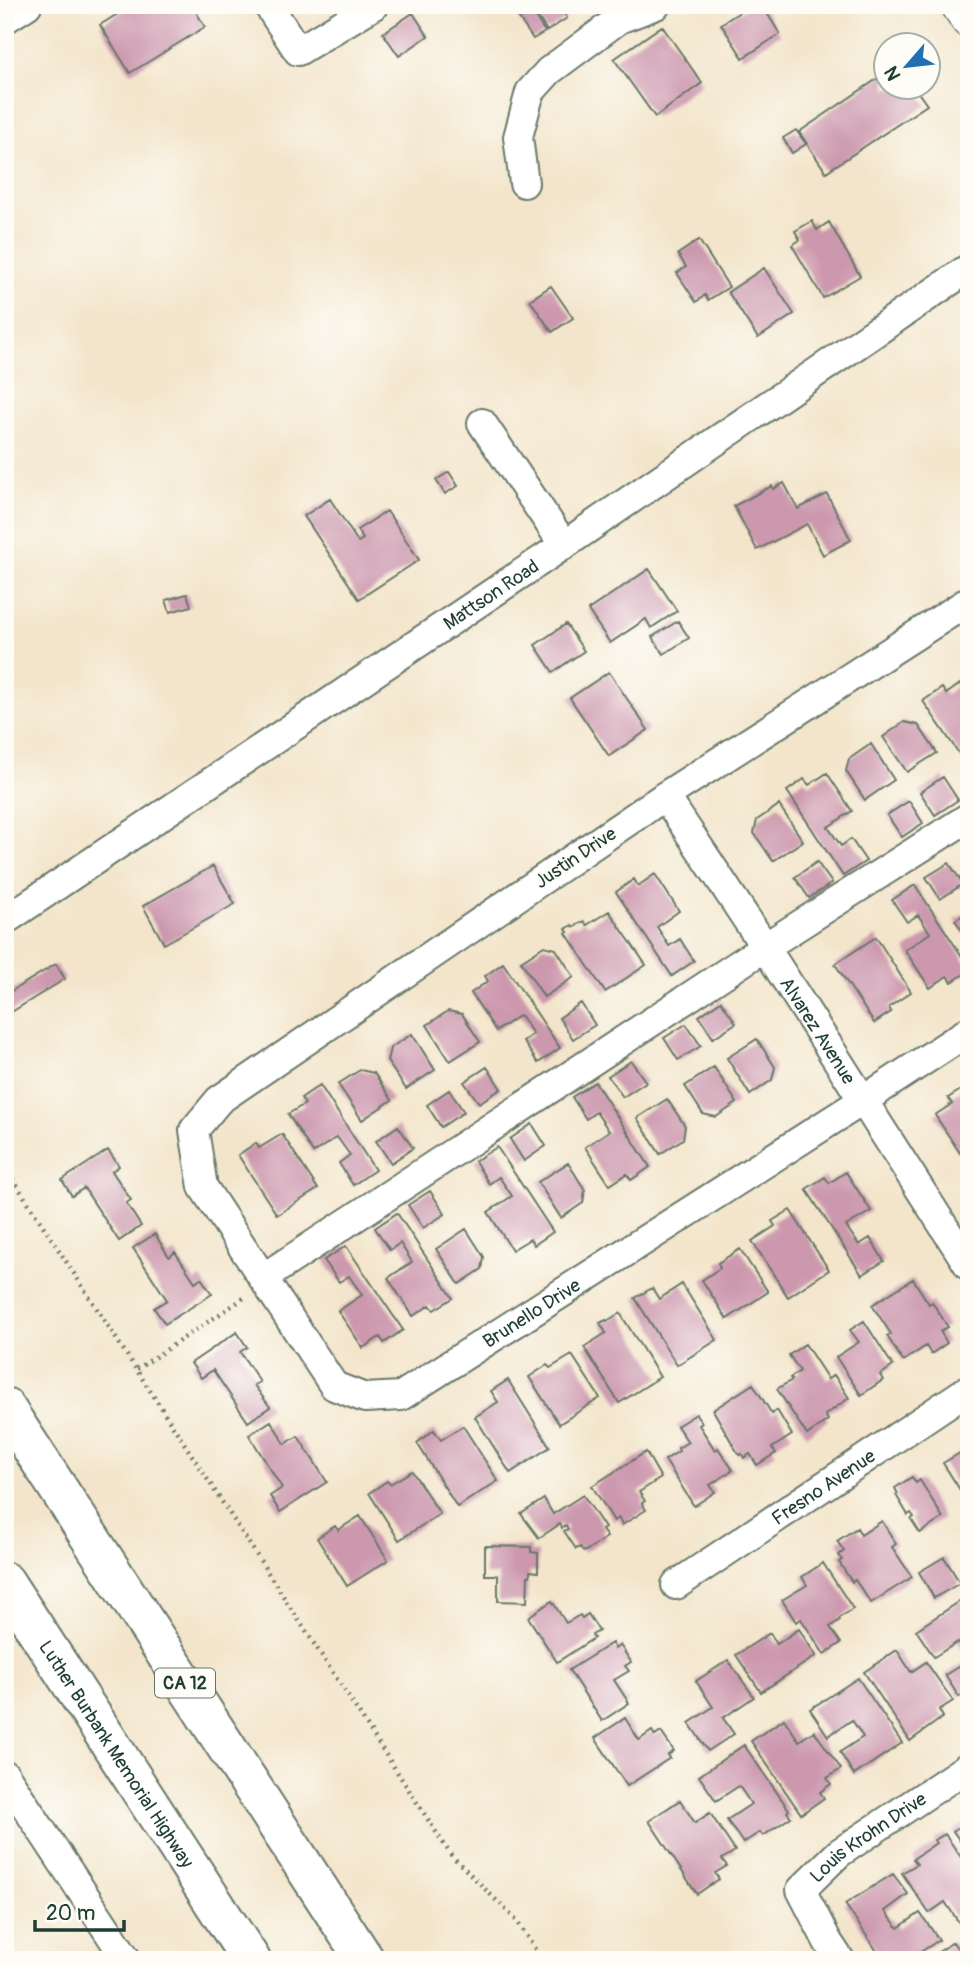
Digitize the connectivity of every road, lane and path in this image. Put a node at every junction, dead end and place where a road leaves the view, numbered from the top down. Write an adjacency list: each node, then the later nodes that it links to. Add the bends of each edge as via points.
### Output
1 (27, 5): 6 (street)
2 (268, 5): 3 (street, via 298,51)
3 (374, 5)
4 (656, 5): 8 (street, via 619,19 550,71 530,93 519,136)
5 (960, 5): 7 (main road)
6 (5, 19)
7 (969, 19)
8 (524, 183)
9 (969, 268): 11 (street, Mattson Road)
10 (482, 423): 11 (street)
11 (564, 545): 15 (street, Mattson Road)
12 (969, 601): 13 (street, Justin Drive)
13 (665, 796): 16 (street, Alvarez Avenue); 19 (street, Justin Drive, via 219,1100)
14 (969, 817): 16 (street)
15 (10, 917)
16 (765, 947): 18 (street, Alvarez Avenue); 22 (street)
17 (969, 1031): 18 (street, Brunello Drive)
18 (862, 1101): 21 (street, Alvarez Avenue); 22 (street, Brunello Drive, via 401,1396 365,1398 334,1386)
19 (194, 1130): 22 (street, Brunello Drive, via 204,1187)
20 (5, 1167): 23 (path)
21 (969, 1266)
22 (265, 1280): 23 (path)
23 (137, 1369): 33 (path, via 451,1855 517,1922)
24 (969, 1389): 27 (street, Fresno Avenue)
25 (5, 1407): 32 (highway, CA 12)
26 (5, 1582): 31 (highway, Luther Burbank Memorial Highway)
27 (676, 1584)
28 (969, 1766): 34 (street, Louis Krohn Drive, via 839,1853 801,1889)
29 (5, 1775): 30 (street)
30 (127, 1960)
31 (251, 1960)
32 (365, 1960)
33 (542, 1960)
34 (839, 1960)

